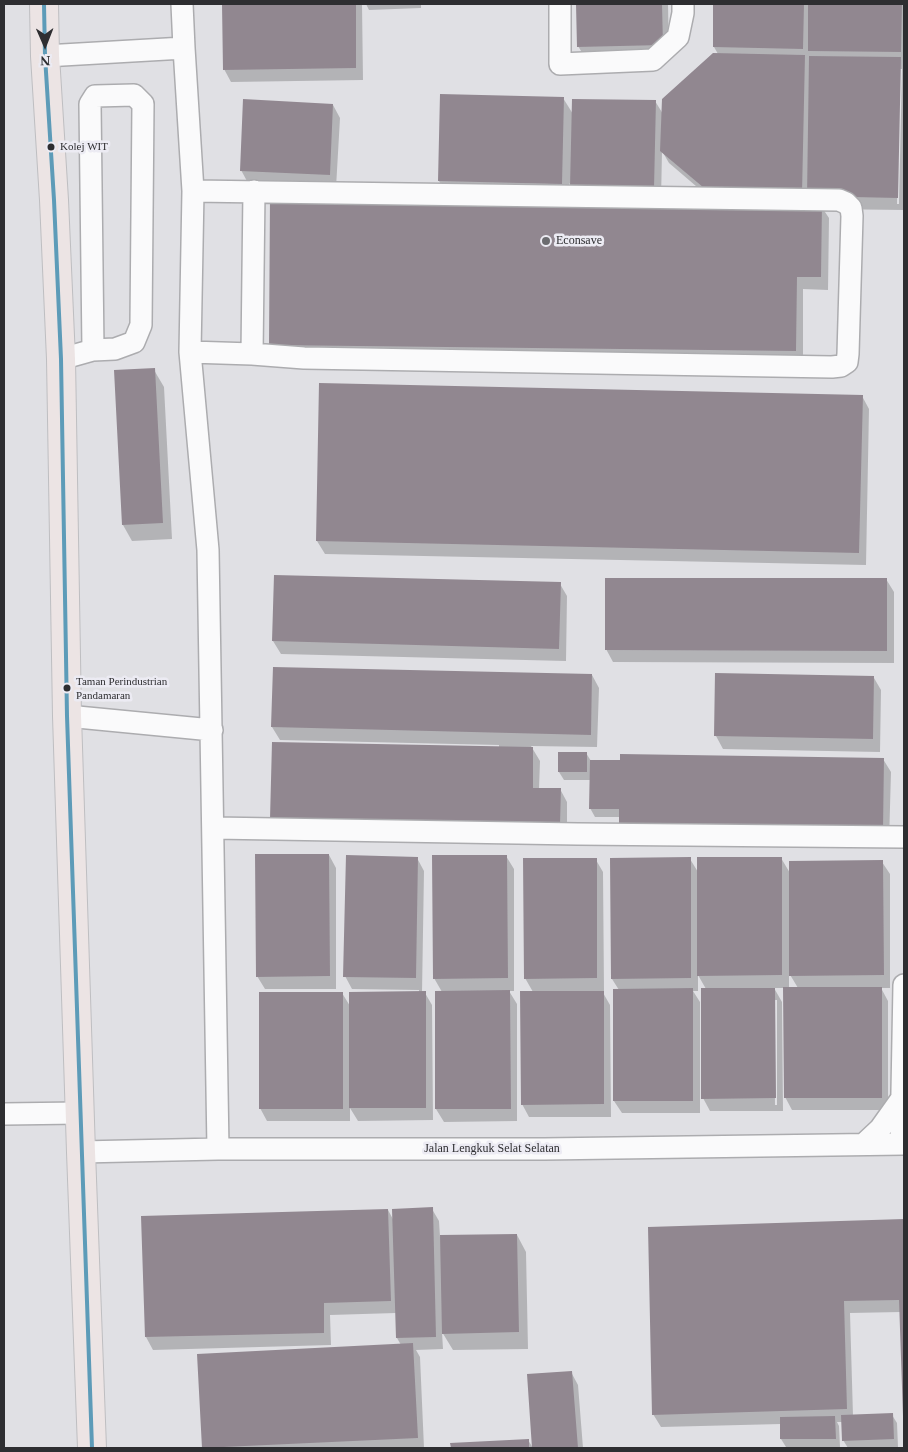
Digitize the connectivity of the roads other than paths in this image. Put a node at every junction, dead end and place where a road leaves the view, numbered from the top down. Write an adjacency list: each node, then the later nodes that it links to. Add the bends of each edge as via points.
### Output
1 (44, 4): 6 (main road)
2 (182, 4): 5 (street)
3 (560, 4): 4 (street, via 560,64 653,60 678,37)
4 (683, 4)
5 (184, 48): 6 (street); 7 (street)
6 (45, 56): 12 (main road)
7 (193, 191): 8 (street); 10 (street)
8 (254, 191): 11 (street); 11 (street, via 839,200 851,208 852,216 848,354 847,362 840,366 314,358)
9 (93, 350): 9 (street, via 114,349 134,342 141,325 143,104 134,95 95,96 90,104); 12 (street)
10 (190, 352): 11 (street); 14 (street, via 208,550)
11 (252, 354)
12 (61, 360): 13 (main road)
13 (67, 716): 14 (street); 20 (main road)
14 (212, 730): 15 (street)
15 (214, 828): 16 (street); 23 (street)
16 (904, 838)
17 (904, 985): 18 (street)
18 (903, 1105): 21 (street); 22 (street)
19 (4, 1114): 20 (street)
20 (79, 1114): 24 (main road)
21 (864, 1144): 22 (street, Jalan Lengkuk Selat Selatan); 23 (street, Jalan Lengkuk Selat Selatan)
22 (903, 1144)
23 (218, 1149): 24 (street, Jalan Lengkuk Selat Selatan)
24 (81, 1152): 25 (main road)
25 (92, 1448)

